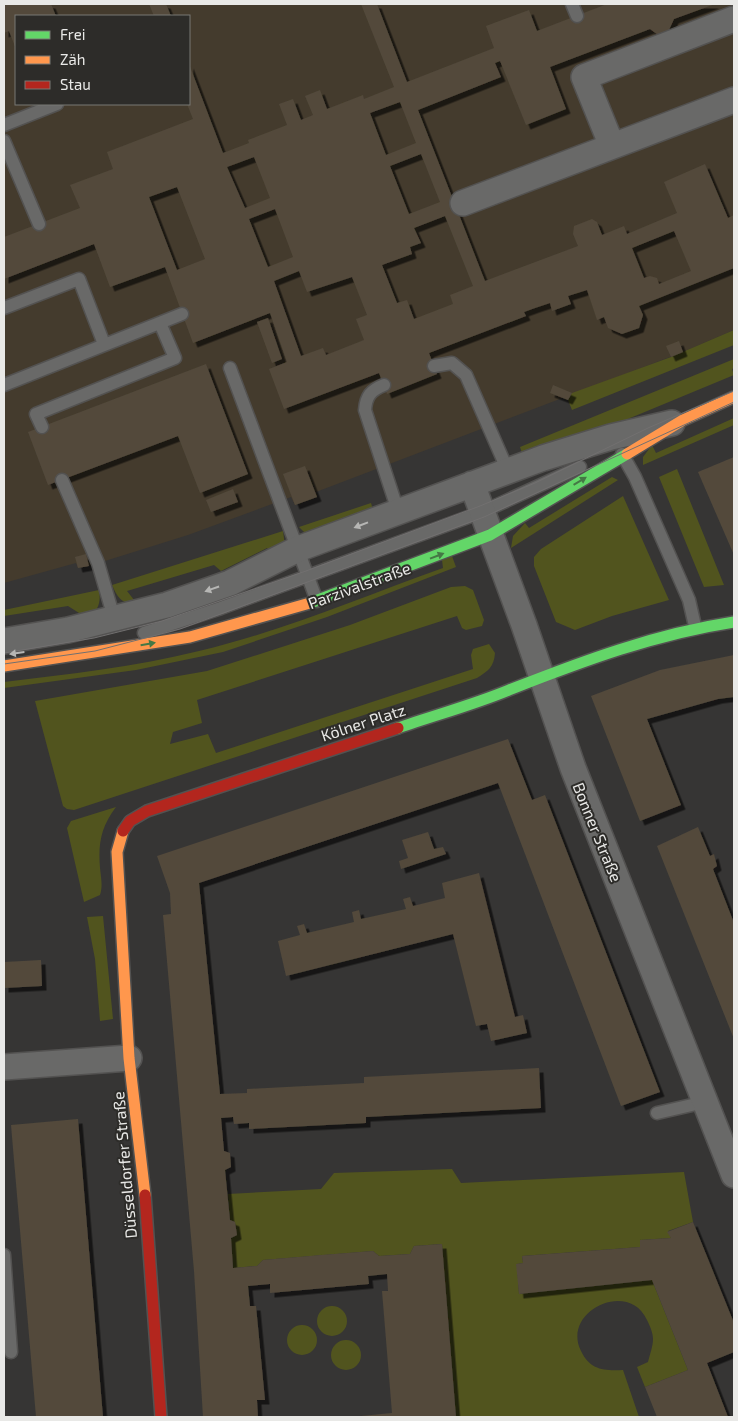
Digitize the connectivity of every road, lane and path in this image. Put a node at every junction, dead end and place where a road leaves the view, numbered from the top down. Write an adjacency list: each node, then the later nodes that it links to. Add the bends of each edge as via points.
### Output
1 (734, 18): 6 (street, via 584,77)
2 (734, 100): 6 (street)
3 (54, 105): 4 (lane)
4 (4, 125)
5 (4, 140): 8 (lane)
6 (612, 146): 7 (street)
7 (463, 203)
8 (39, 224)
9 (4, 308): 12 (lane, via 79,279)
10 (182, 314): 11 (lane)
11 (160, 323): 12 (lane); 19 (lane, via 175,358 36,414)
12 (104, 344): 15 (lane)
13 (434, 366): 21 (lane, via 452,364 466,375)
14 (230, 368): 27 (lane)
15 (4, 385)
16 (384, 385): 24 (lane, via 370,393 365,410)
17 (734, 397): 18 (street, Parzivalstraße)
18 (682, 420): 20 (street, Parzivalstraße)
19 (42, 427)
20 (617, 448): 21 (street, Parzivalstraße); 25 (lane); 26 (street, Parzivalstraße, one-way to 20); 31 (lane, via 635,477 689,600)
21 (508, 471): 23 (street, Parzivalstraße)
22 (62, 480): 32 (lane, via 98,563)
23 (472, 484): 24 (street, Parzivalstraße); 25 (street, Bonner Straße)
24 (398, 511): 27 (street, Parzivalstraße, one-way to 27)
25 (482, 512): 26 (street, Bonner Straße); 28 (lane)
26 (490, 535): 29 (street, Parzivalstraße, one-way to 26); 37 (street, Bonner Straße)
27 (298, 549): 28 (lane); 32 (street, Parzivalstraße, one-way to 32, via 230,583 166,605)
28 (308, 576): 29 (lane); 32 (lane, via 221,608)
29 (317, 602): 35 (street, Parzivalstraße, one-way to 29, via 190,637)
30 (734, 622): 31 (street, Kölner Platz)
31 (695, 626): 37 (street, Kölner Platz)
32 (116, 629): 33 (street, Parzivalstraße, via 68,630); 34 (lane, one-way to 34, via 93,641); 35 (lane)
33 (4, 641)
34 (4, 655)
35 (83, 655): 36 (street, Parzivalstraße)
36 (4, 666)
37 (541, 676): 38 (street, Kölner Platz, via 508,691 147,811 130,821 120,835 117,852); 41 (street, Bonner Straße, via 573,768)
38 (120, 909): 39 (street, Düsseldorfer Straße)
39 (130, 1058): 40 (street); 46 (street, Düsseldorfer Straße, via 145,1198)
40 (4, 1067)
41 (705, 1102): 42 (lane); 43 (street, Bonner Straße)
42 (657, 1113)
43 (734, 1176)
44 (4, 1255): 45 (lane)
45 (11, 1352)
46 (161, 1417)

